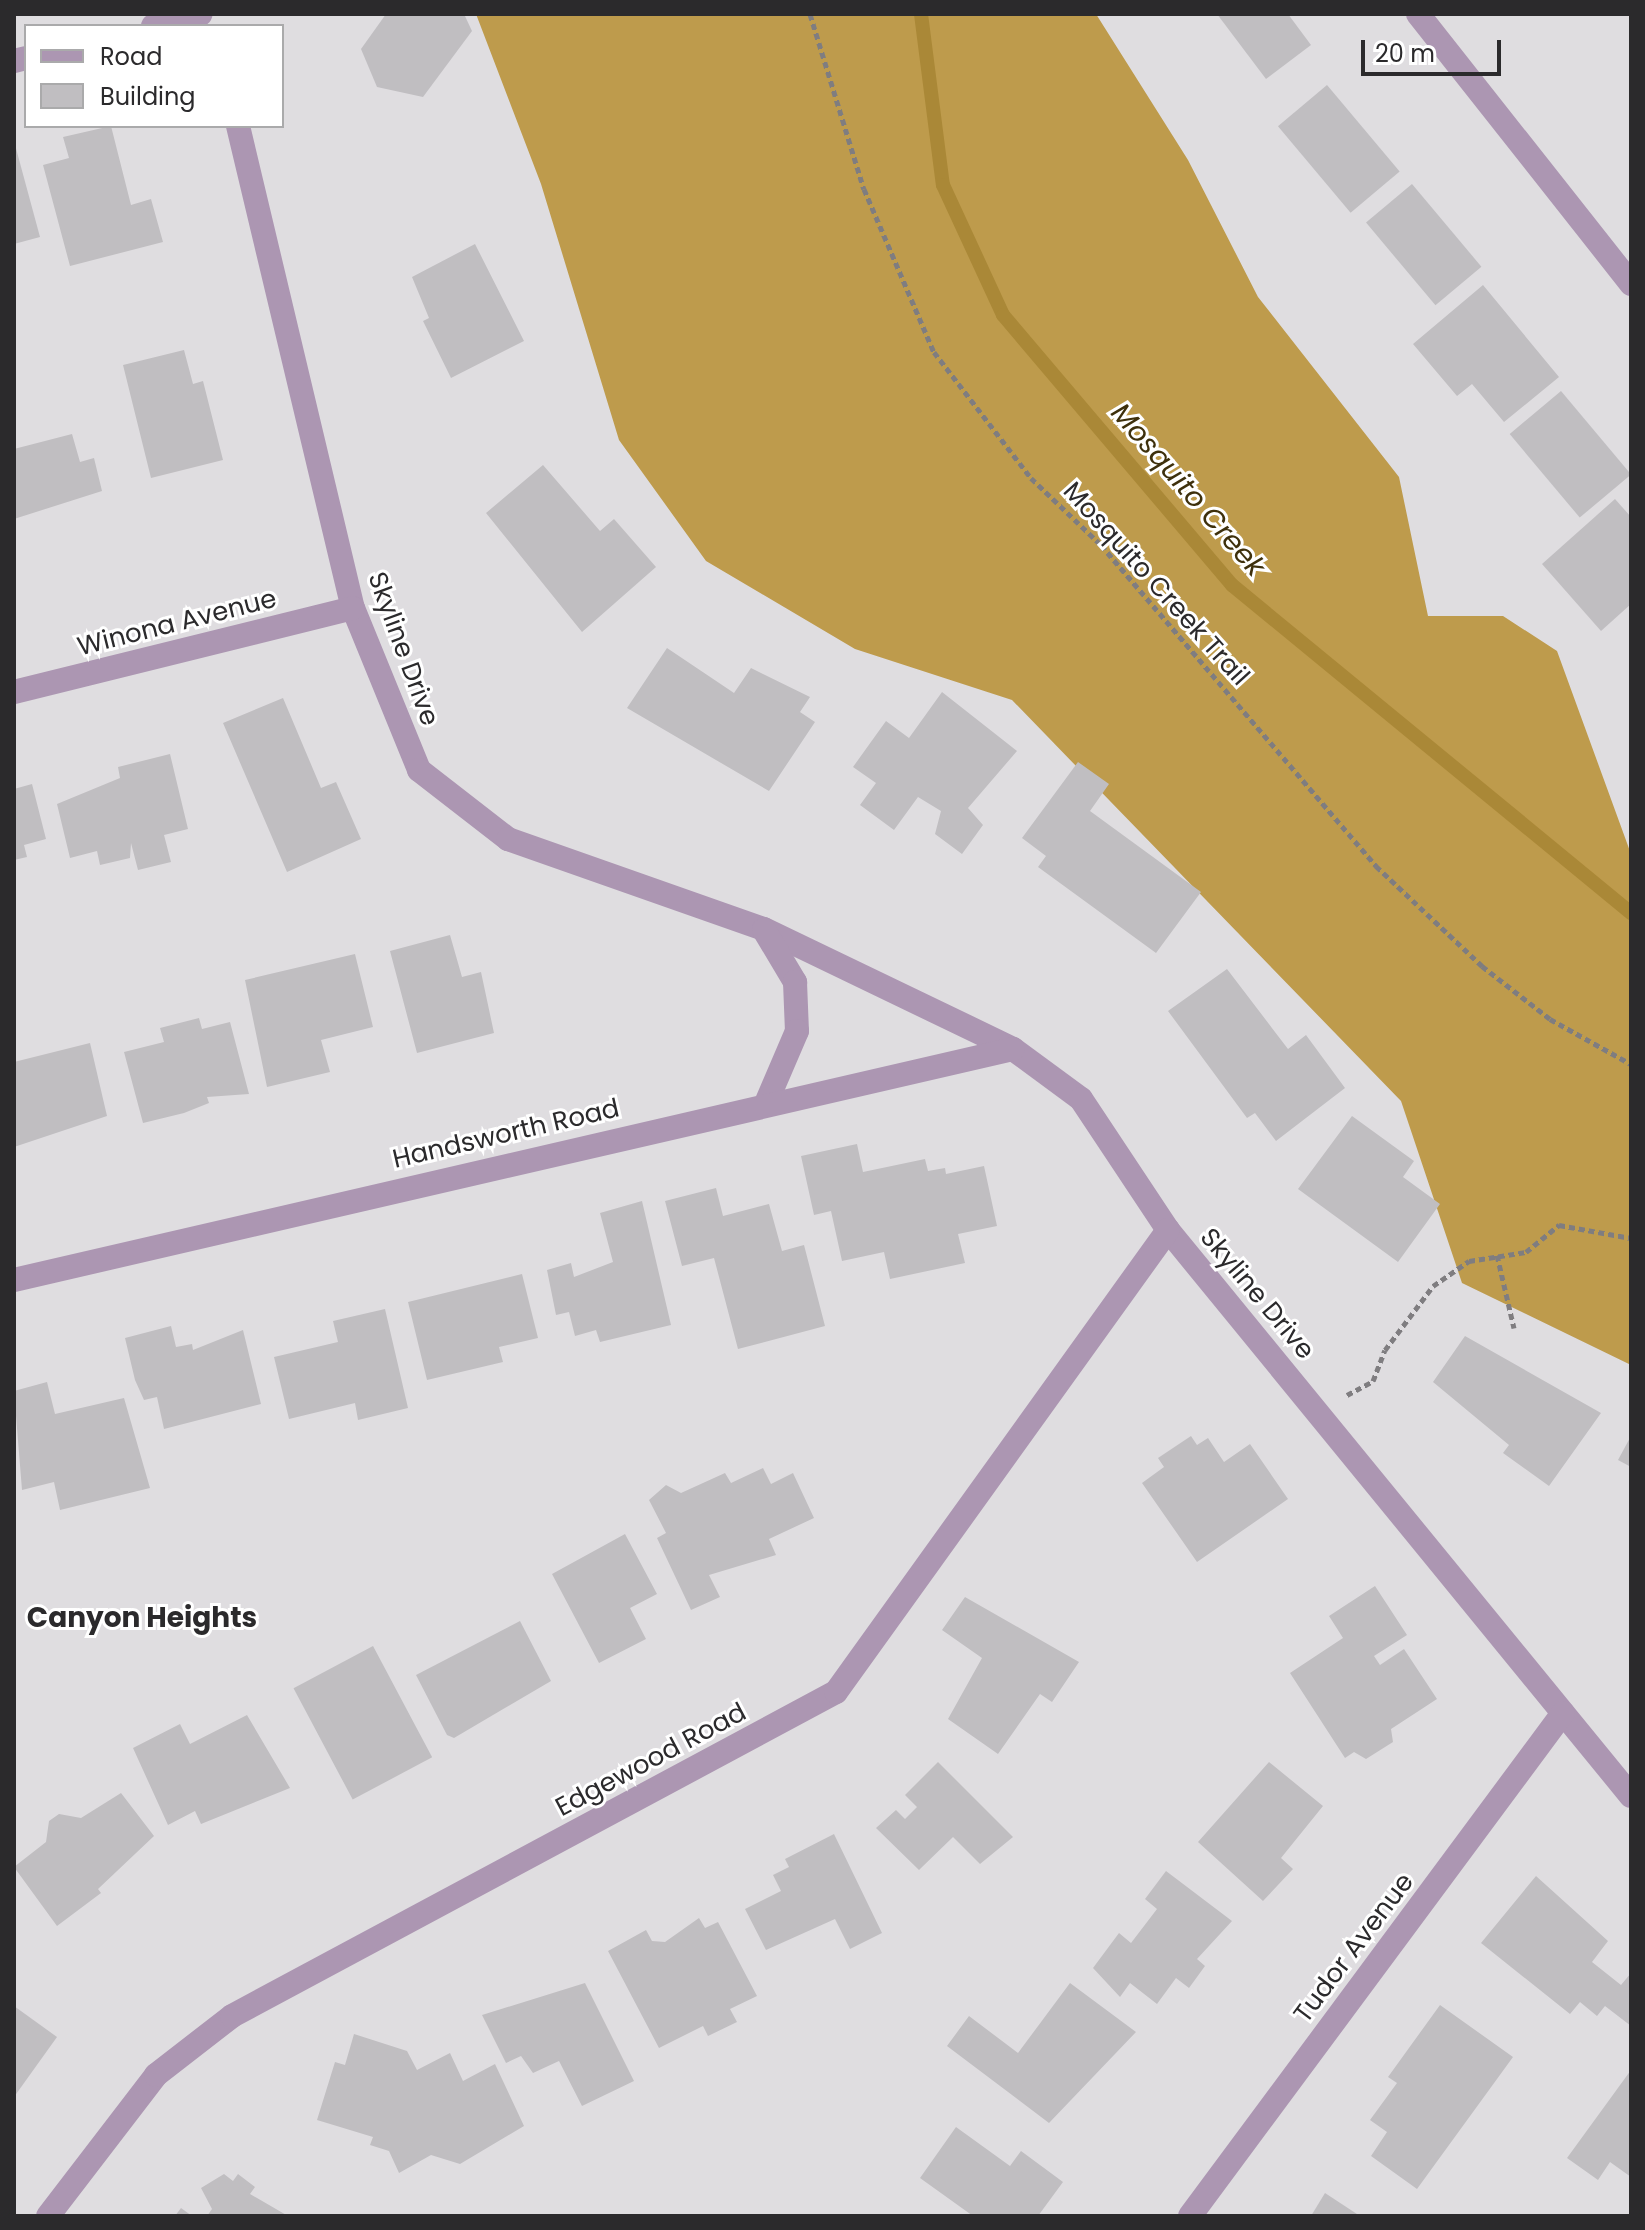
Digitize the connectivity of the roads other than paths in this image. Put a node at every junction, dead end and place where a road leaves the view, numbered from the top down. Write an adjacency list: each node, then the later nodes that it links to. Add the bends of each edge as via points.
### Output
1 (201, 14): 3 (street)
2 (1418, 14): 5 (street)
3 (161, 24)
4 (238, 128): 6 (street, Skyline Drive)
5 (1631, 284)
6 (353, 608): 7 (street, Winona Avenue); 8 (street, Skyline Drive, via 419,770 508,839)
7 (14, 692)
8 (764, 929): 9 (street, Skyline Drive); 10 (street, via 795,982 797,1031)
9 (1013, 1049): 10 (street, Handsworth Road); 11 (street, Skyline Drive, via 1081,1099)
10 (767, 1101): 12 (street, Handsworth Road)
11 (1168, 1230): 13 (street, Skyline Drive); 15 (street, Edgewood Road, via 836,1692 232,2016 156,2075)
12 (14, 1280)
13 (1563, 1713): 14 (street, Skyline Drive); 16 (street, Tudor Avenue)
14 (1631, 1796)
15 (48, 2216)
16 (1190, 2216)

